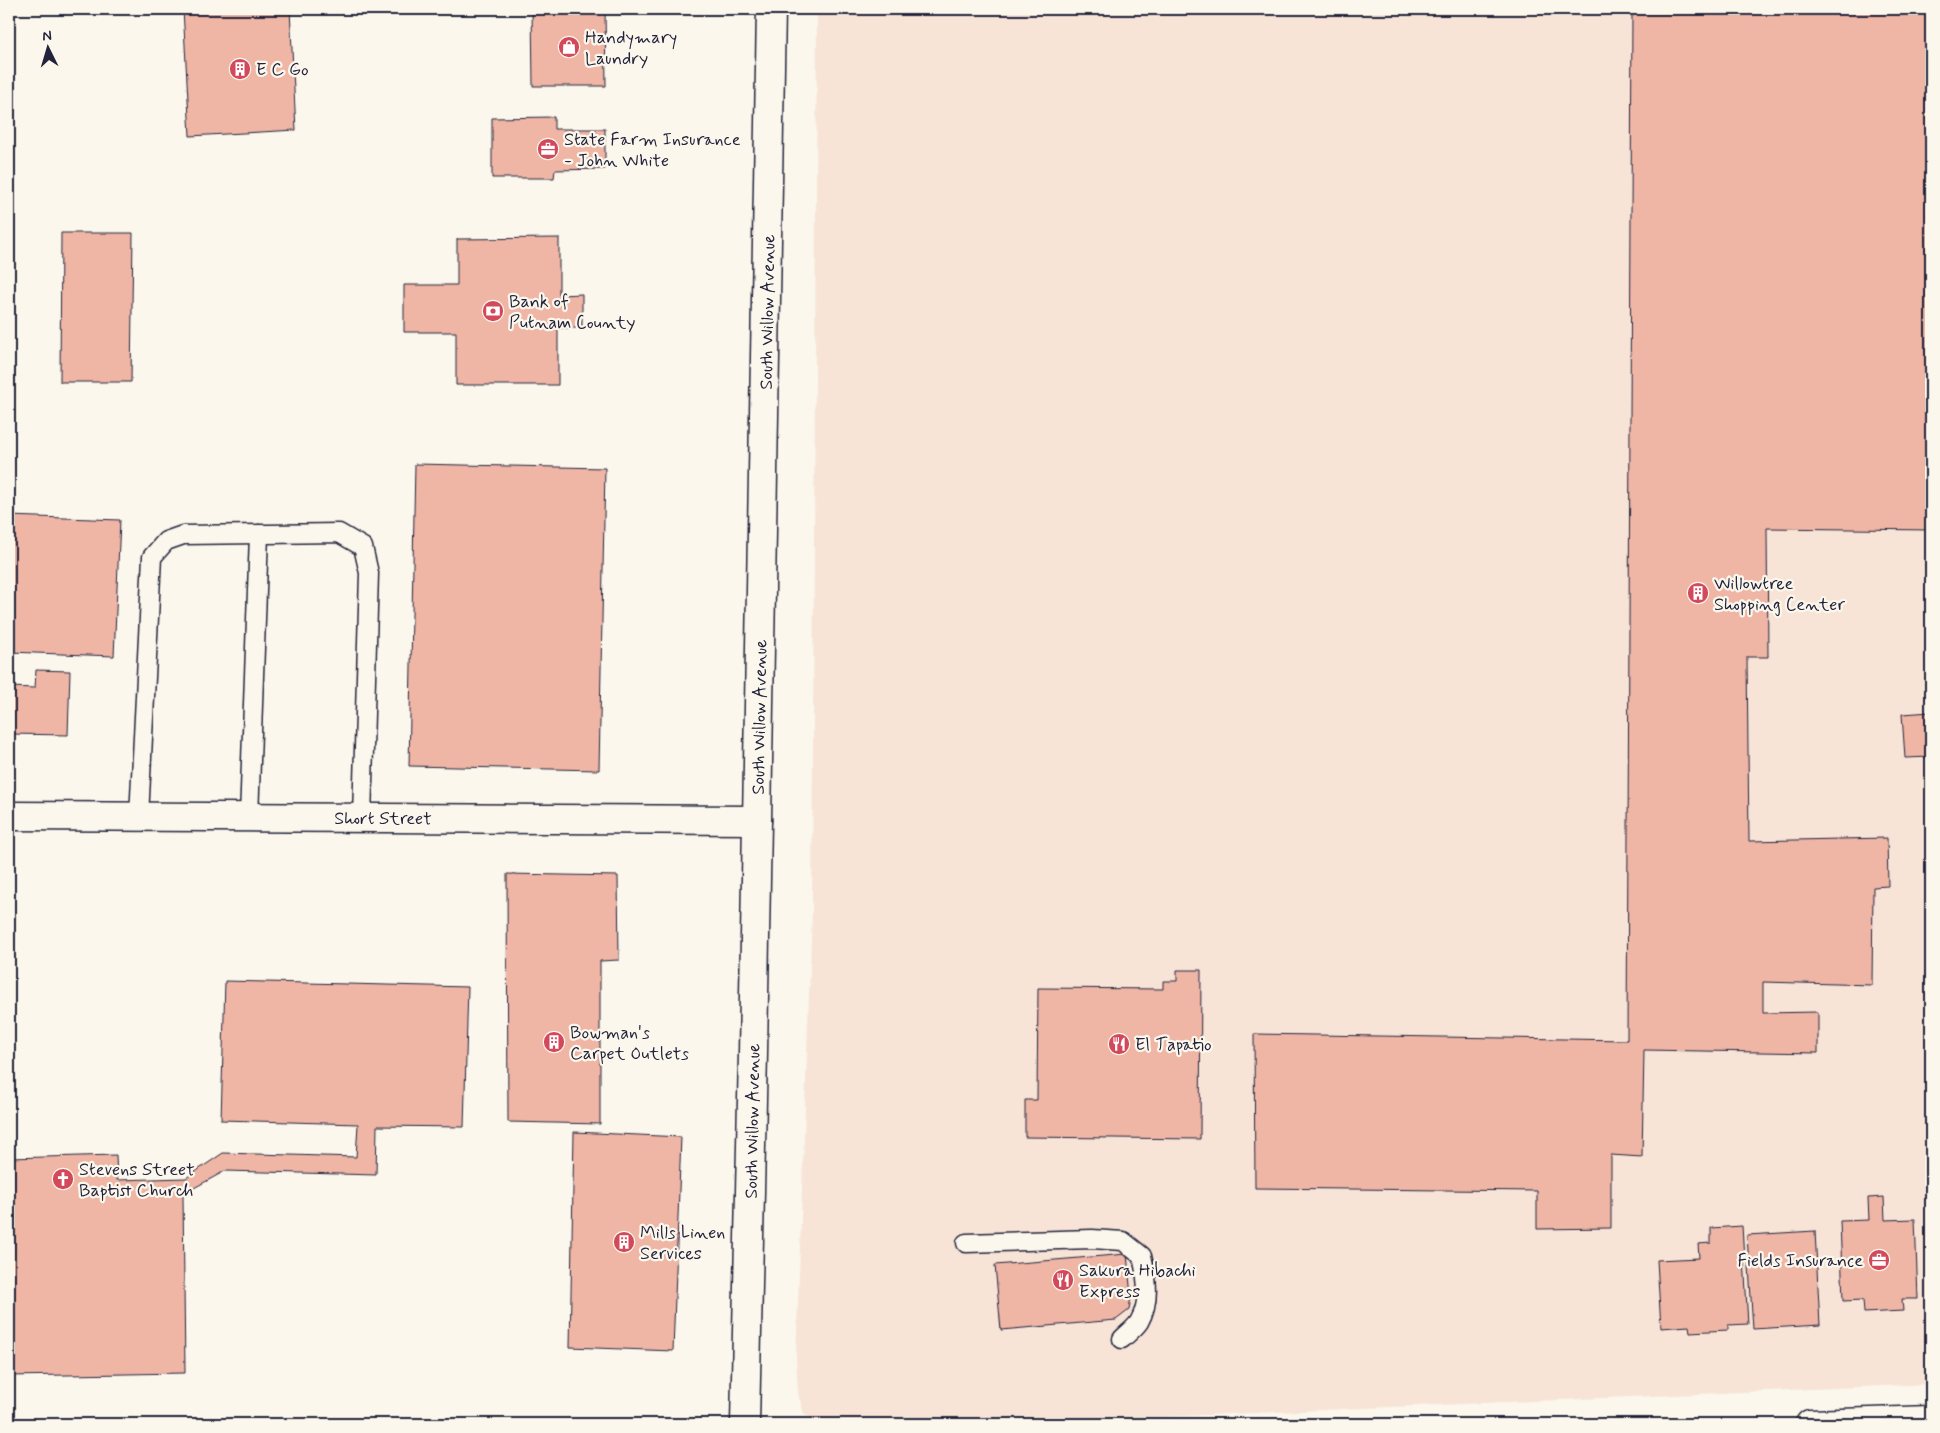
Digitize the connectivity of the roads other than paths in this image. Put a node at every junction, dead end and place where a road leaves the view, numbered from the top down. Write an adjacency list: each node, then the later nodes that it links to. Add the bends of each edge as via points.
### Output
1 (771, 9): 7 (main road, South Willow Avenue)
2 (259, 534): 4 (lane, via 183,534 166,541 152,557); 5 (lane); 6 (lane, via 340,534 363,547 369,573)
3 (9, 816): 4 (main road, Short Street)
4 (139, 817): 5 (main road, Short Street)
5 (248, 818): 6 (main road, Short Street)
6 (362, 818): 7 (main road, Short Street)
7 (757, 820): 11 (main road, South Willow Avenue)
8 (966, 1243): 9 (lane, via 1123,1241 1142,1256 1148,1280 1146,1304 1138,1323)
9 (1122, 1339)
10 (1931, 1420): 12 (main road)
11 (745, 1424)
12 (1810, 1424)

